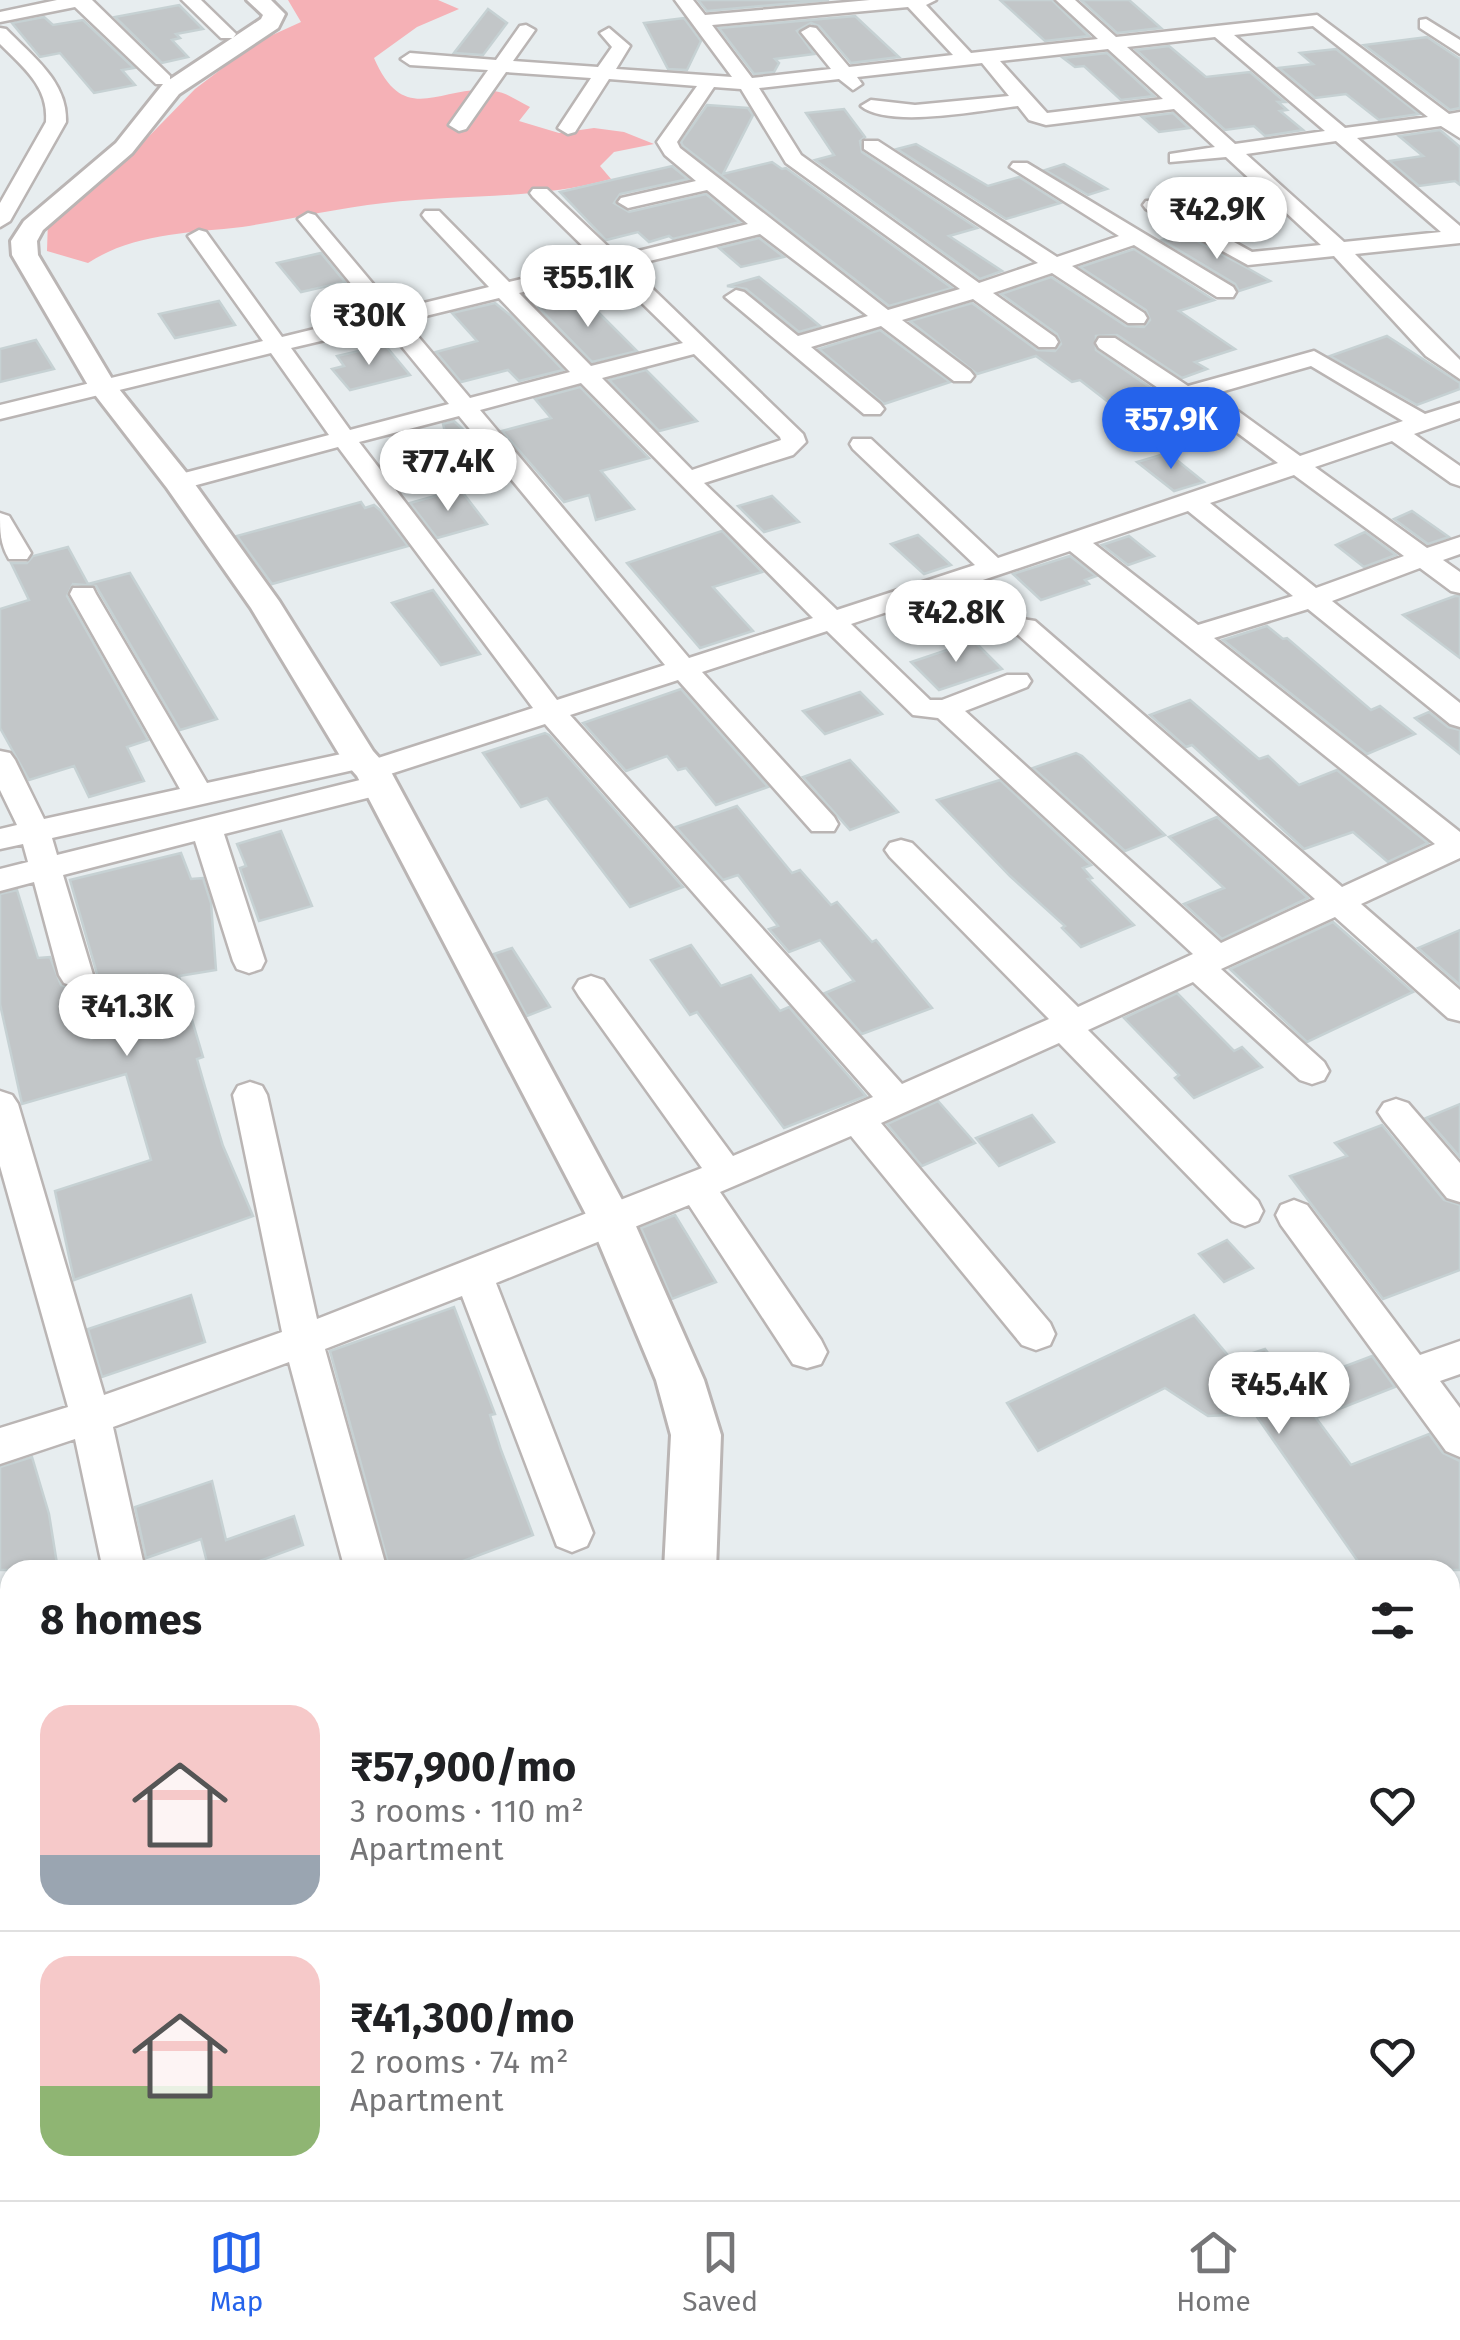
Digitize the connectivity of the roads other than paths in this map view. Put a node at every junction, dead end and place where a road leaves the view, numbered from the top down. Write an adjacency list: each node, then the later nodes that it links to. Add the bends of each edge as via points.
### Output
1 (81, 0): 8 (street); 24 (street)
2 (191, 0): 16 (street)
3 (258, 0): 45 (street, via 274,14 270,23 171,89 124,148)
4 (684, 0): 9 (street)
5 (917, 0): 7 (street); 19 (street)
6 (1066, 0): 17 (street)
7 (817, 5): 9 (street)
8 (0, 17)
9 (700, 20): 26 (street)
10 (1426, 24): 18 (street)
11 (1216, 28): 17 (street); 30 (street, via 1317,20); 34 (street)
12 (526, 30): 21 (street)
13 (810, 32): 22 (street)
14 (0, 33): 45 (street, via 55,94 59,108)
15 (609, 33): 23 (street, via 621,46)
16 (226, 34)
17 (1113, 42): 19 (street); 28 (street)
18 (1460, 48)
19 (976, 57): 22 (street); 27 (street)
20 (410, 60): 21 (street)
21 (501, 66): 23 (street); 31 (street)
22 (843, 73): 26 (street); 29 (street)
23 (603, 74): 25 (street); 32 (street)
24 (162, 80)
25 (708, 83): 26 (street); 39 (street, via 667,142)
26 (747, 84): 54 (street, via 793,159)
27 (1022, 100): 28 (street, via 1046,119); 29 (street, via 915,111)
28 (1177, 104): 36 (street)
29 (871, 106): 33 (street)
30 (1455, 123): 34 (street)
31 (459, 125)
32 (568, 128)
33 (896, 134)
34 (1337, 136): 36 (street); 48 (street)
35 (872, 145): 52 (street)
36 (1228, 152): 37 (street); 50 (street)
37 (1177, 158)
38 (1020, 168): 49 (street)
39 (709, 184): 41 (street); 46 (street)
40 (540, 192): 51 (street)
41 (628, 202)
42 (1154, 204): 50 (street, via 1248,259)
43 (432, 215): 53 (street)
44 (308, 219): 57 (street)
45 (11, 224): 68 (street)
46 (764, 227): 51 (street); 58 (street)
47 (199, 236): 62 (street)
48 (1459, 236): 50 (street)
49 (1138, 237): 52 (street); 55 (street)
50 (1341, 251): 65 (street)
51 (614, 263): 53 (street); 64 (street)
52 (1054, 265): 54 (street); 59 (street)
53 (505, 290): 57 (street); 66 (street)
54 (974, 292): 58 (street); 60 (street)
55 (1225, 292)
56 (736, 297): 63 (street)
57 (392, 317): 62 (street); 70 (street)
58 (884, 318): 63 (street); 67 (street)
59 (1136, 318)
60 (1046, 342)
61 (1107, 344): 69 (street)
62 (276, 345): 68 (street); 76 (street)
63 (793, 345): 71 (street)
64 (696, 346): 66 (street); 80 (street, via 794,442)
65 (1460, 372)
66 (585, 375): 70 (street); 80 (street)
67 (962, 376)
68 (103, 388): 73 (street); 81 (street)
69 (1184, 395): 74 (street, via 1314,358); 78 (street, via 1216,406)
70 (466, 406): 76 (street); 95 (street)
71 (872, 410)
72 (1460, 410): 74 (street)
73 (0, 412)
74 (1422, 422): 75 (street)
75 (1394, 431): 78 (street); 79 (street)
76 (344, 439): 81 (street); 98 (street)
77 (862, 444): 88 (street)
78 (1293, 465): 82 (street); 87 (street)
79 (1460, 478)
80 (687, 480): 93 (street)
81 (178, 482): 102 (street)
82 (1192, 501): 84 (street); 92 (street)
83 (0, 521): 86 (street)
84 (1074, 540): 88 (street); 94 (street)
85 (1460, 545): 87 (street)
86 (18, 553)
87 (1423, 558): 89 (street); 92 (street)
88 (992, 567): 90 (street)
89 (1460, 585)
90 (918, 592): 93 (street); 113 (street, via 962,620 1024,627)
91 (82, 594): 103 (street)
92 (1311, 599): 94 (street); 99 (street)
93 (829, 621): 95 (street); 97 (street, via 923,710)
94 (1195, 635): 109 (street)
95 (683, 670): 98 (street); 105 (street)
96 (1017, 681): 97 (street)
97 (945, 709): 114 (street)
98 (551, 712): 102 (street); 122 (street)
99 (1460, 718)
100 (0, 760): 107 (street)
101 (306, 771): 102 (street); 103 (street); 104 (street)
102 (371, 771): 104 (street); 130 (street)
103 (198, 794): 107 (street)
104 (321, 800): 106 (street)
105 (823, 824)
106 (206, 827): 111 (street); 115 (street)
107 (35, 831): 108 (street); 111 (street)
108 (0, 839)
109 (1459, 846): 113 (street)
110 (901, 850): 119 (street)
111 (44, 869): 112 (street); 116 (street)
112 (0, 880)
113 (1336, 901): 114 (street); 118 (street)
114 (1205, 961): 119 (street); 120 (street)
115 (249, 962)
116 (76, 975)
117 (590, 988): 126 (street)
118 (1460, 1010)
119 (1066, 1023): 122 (street); 128 (street)
120 (1312, 1070)
121 (250, 1095): 133 (street)
122 (897, 1100): 125 (street)
123 (0, 1104): 137 (street)
124 (1396, 1112): 127 (street)
125 (856, 1119): 126 (street); 132 (street)
126 (712, 1182): 130 (street); 134 (street)
127 (1458, 1184)
128 (1245, 1211)
129 (1294, 1215): 136 (street)
130 (613, 1224): 131 (street); 143 (street, via 680,1380 696,1435)
131 (474, 1276): 133 (street); 140 (street)
132 (1036, 1334)
133 (303, 1341): 137 (street); 142 (street)
134 (807, 1352)
135 (1460, 1357): 136 (street)
136 (1411, 1375): 138 (street)
137 (91, 1418): 139 (street); 141 (street)
138 (1460, 1439)
139 (0, 1446)
140 (572, 1533)
141 (122, 1560)
142 (363, 1560)
143 (690, 1560)

